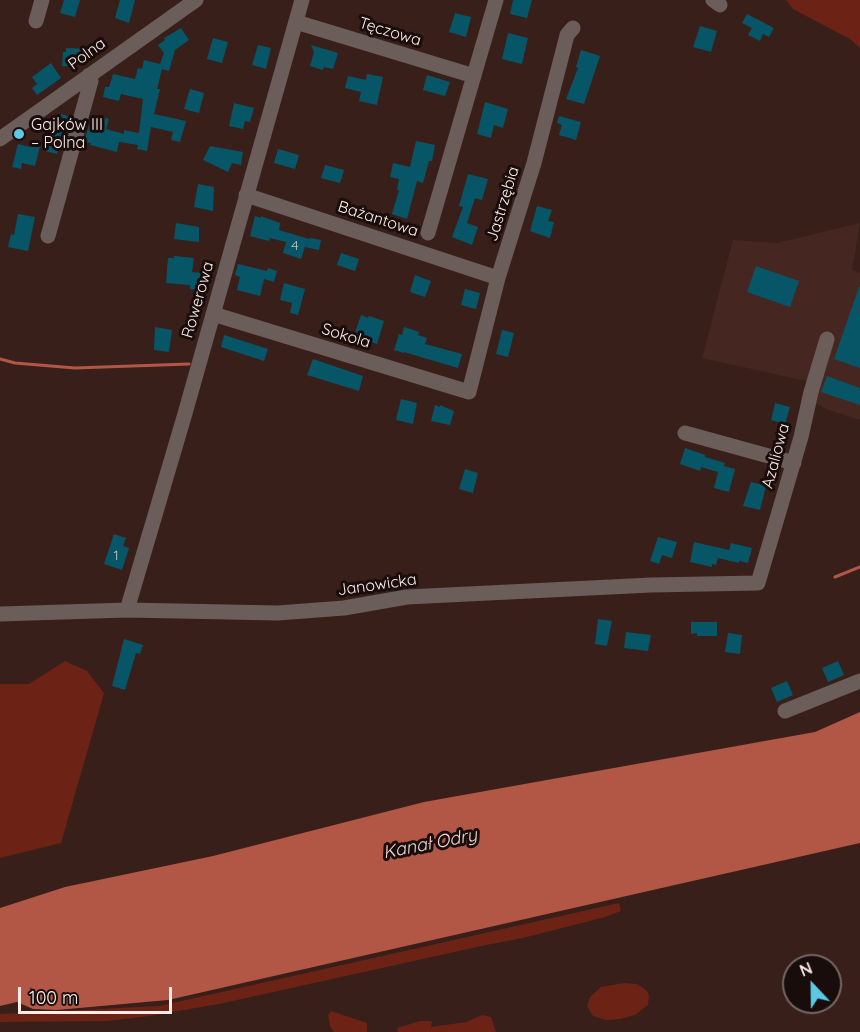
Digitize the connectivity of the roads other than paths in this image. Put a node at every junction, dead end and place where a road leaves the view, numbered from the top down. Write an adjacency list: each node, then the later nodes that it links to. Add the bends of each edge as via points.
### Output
1 (42, 0): 5 (street)
2 (196, 0): 8 (street, Polna)
3 (302, 0): 6 (street, Rowerowa)
4 (496, 0): 9 (street)
5 (36, 21)
6 (296, 22): 9 (street, Tęczowa); 11 (street, Rowerowa)
7 (573, 28): 14 (street, Jastrzębia, via 567,35 534,163)
8 (89, 75): 10 (street, Polna); 13 (street, via 91,81)
9 (474, 76): 12 (street)
10 (0, 139)
11 (246, 195): 14 (street, Bażantowa); 15 (street, Rowerowa)
12 (428, 233)
13 (48, 236)
14 (498, 278): 17 (street, Jastrzębia)
15 (213, 314): 17 (street, Sokola); 21 (street, Rowerowa)
16 (827, 339): 19 (street, Azaliowa)
17 (469, 392)
18 (685, 433): 19 (street)
19 (794, 463): 20 (street, Azaliowa)
20 (758, 583): 21 (street, Janowicka, via 407,597 289,613)
21 (127, 610): 22 (street, Janowicka)
22 (0, 614)
23 (860, 681): 24 (street)
24 (785, 711)

